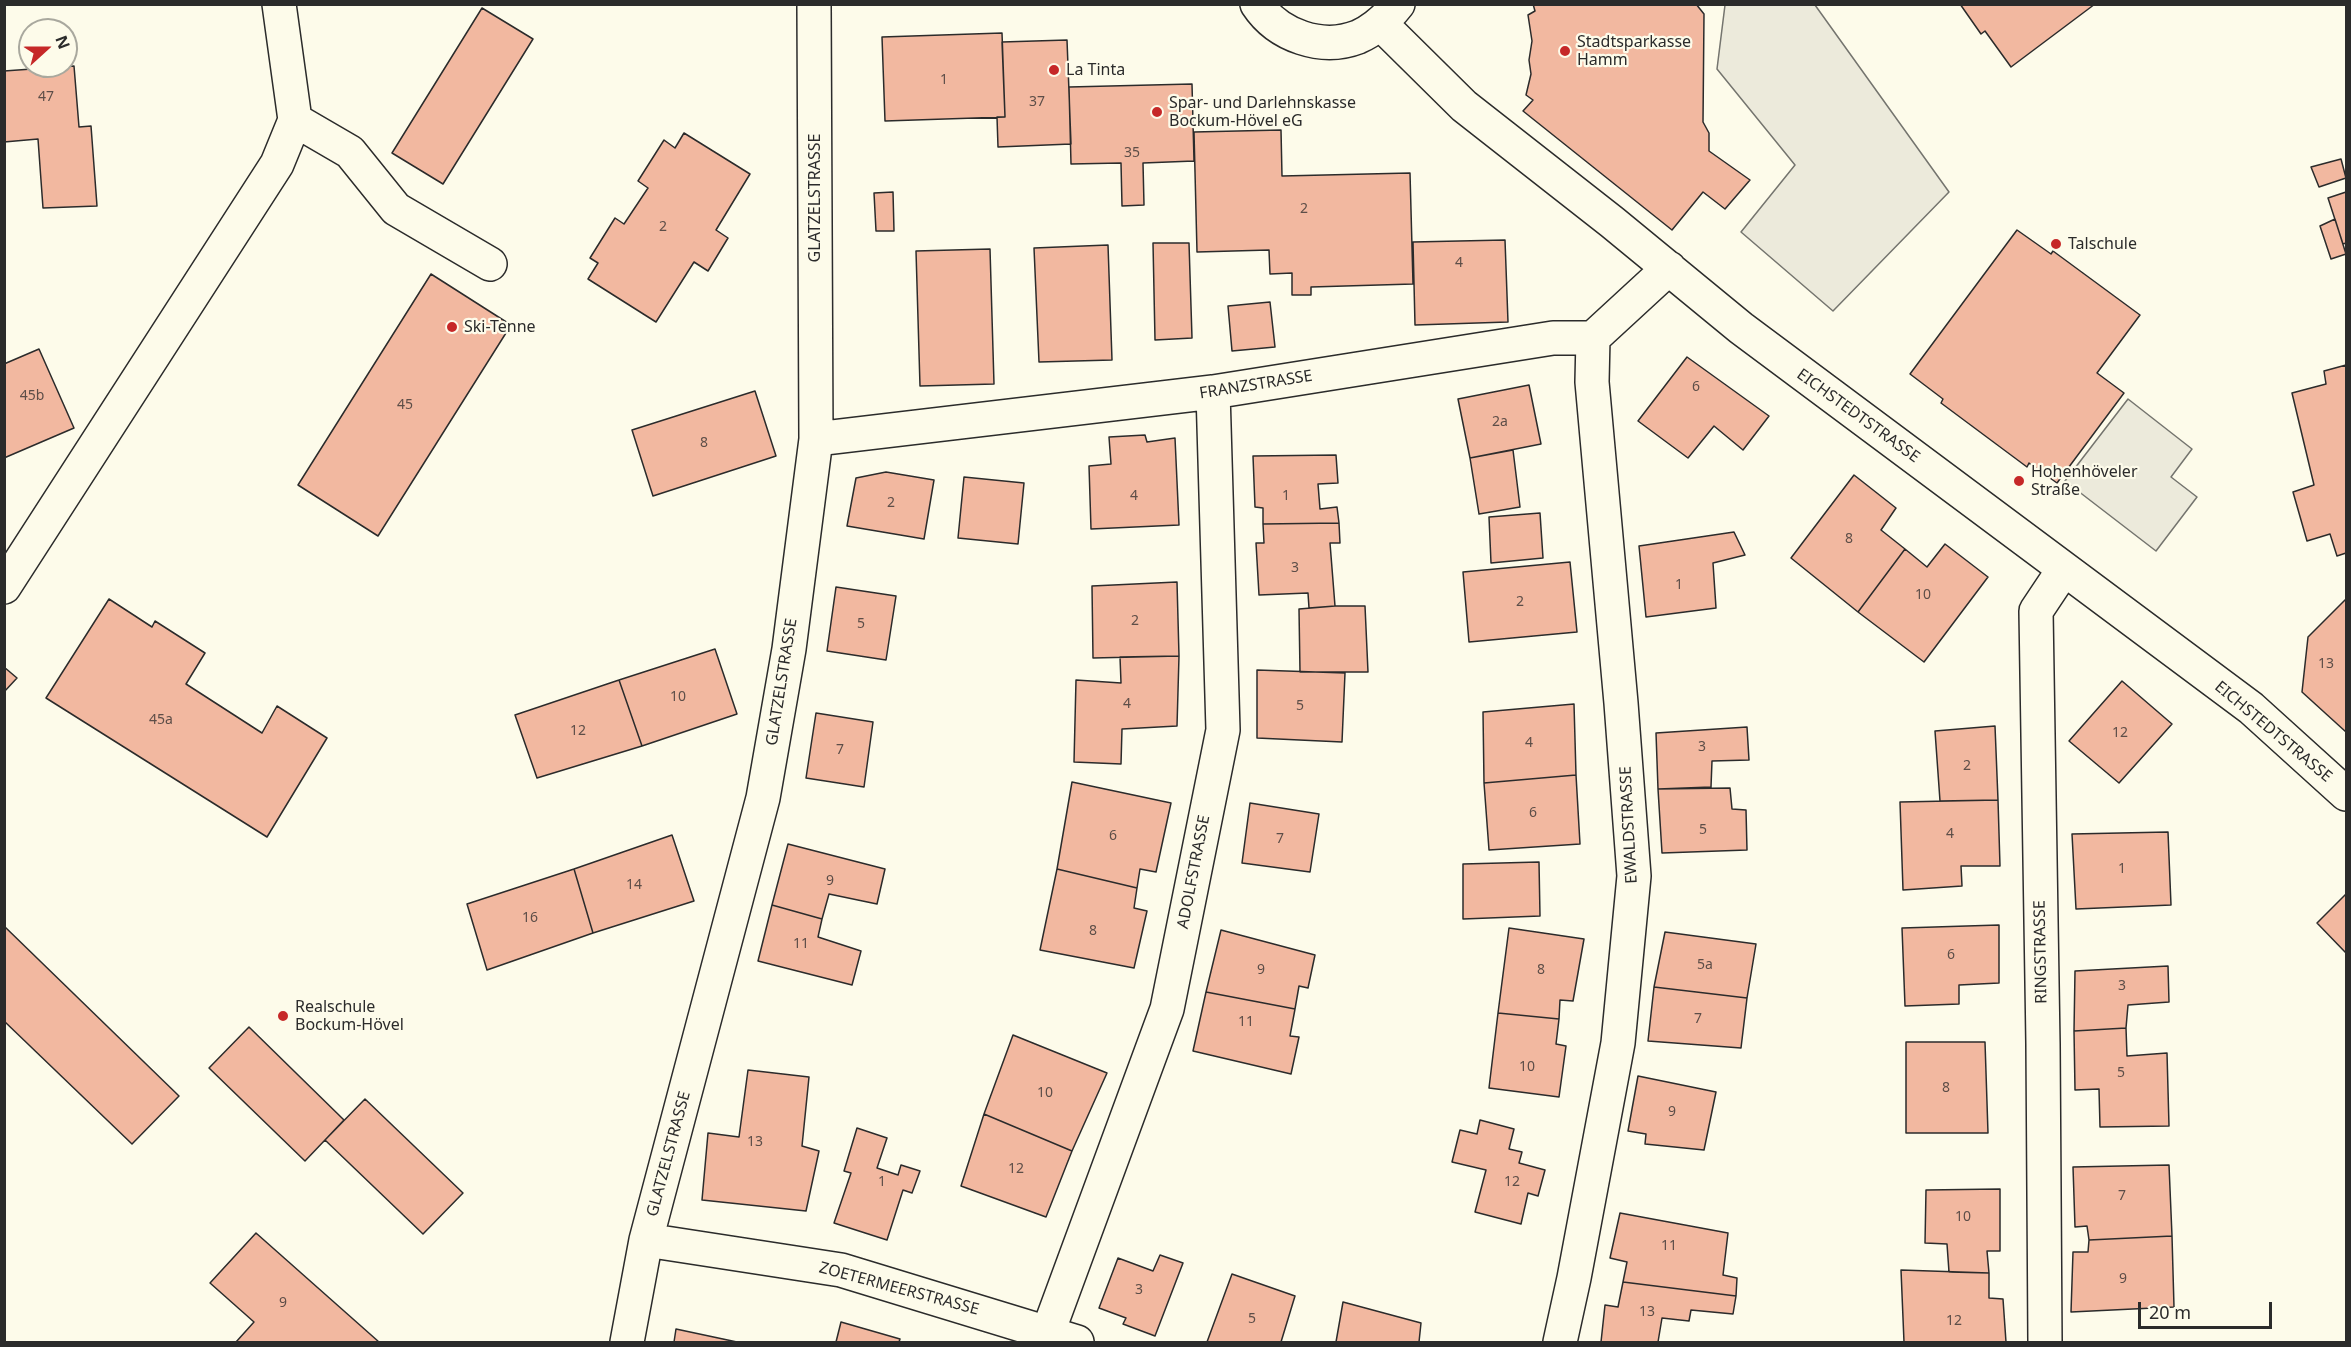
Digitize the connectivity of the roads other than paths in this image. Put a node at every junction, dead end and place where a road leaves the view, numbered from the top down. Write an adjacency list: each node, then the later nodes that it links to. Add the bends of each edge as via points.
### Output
1 (279, 4): 5 (street)
2 (814, 4): 10 (street, GLATZELSTRASSE)
3 (1257, 4): 4 (street, via 1283,30 1307,40 1333,43 1358,37)
4 (1389, 14): 7 (street, EICHSTEDTSTRASSE, via 1464,106)
5 (295, 120): 6 (street, via 350,152 396,209); 12 (street, via 277,164)
6 (490, 264)
7 (1669, 268): 8 (street); 11 (street, EICHSTEDTSTRASSE, via 1851,412)
8 (1593, 338): 9 (street, FRANZSTRASSE, via 1553,338); 17 (street, EWALDSTRASSE, via 1593,382 1634,876 1618,1043)
9 (1214, 392): 10 (street, FRANZSTRASSE); 15 (street, ADOLFSTRASSE, via 1223,730 1167,1009)
10 (816, 439): 14 (street, GLATZELSTRASSE, via 789,650 763,798)
11 (2064, 569): 13 (street, EICHSTEDTSTRASSE, via 2251,708); 18 (street, RINGSTRASSE, via 2036,611)
12 (4, 587)
13 (2346, 794)
14 (646, 1240): 15 (street, ZOETERMEERSTRASSE, via 841,1270); 16 (street, GLATZELSTRASSE)
15 (1062, 1337)
16 (627, 1342)
17 (1560, 1342)
18 (2045, 1342)

